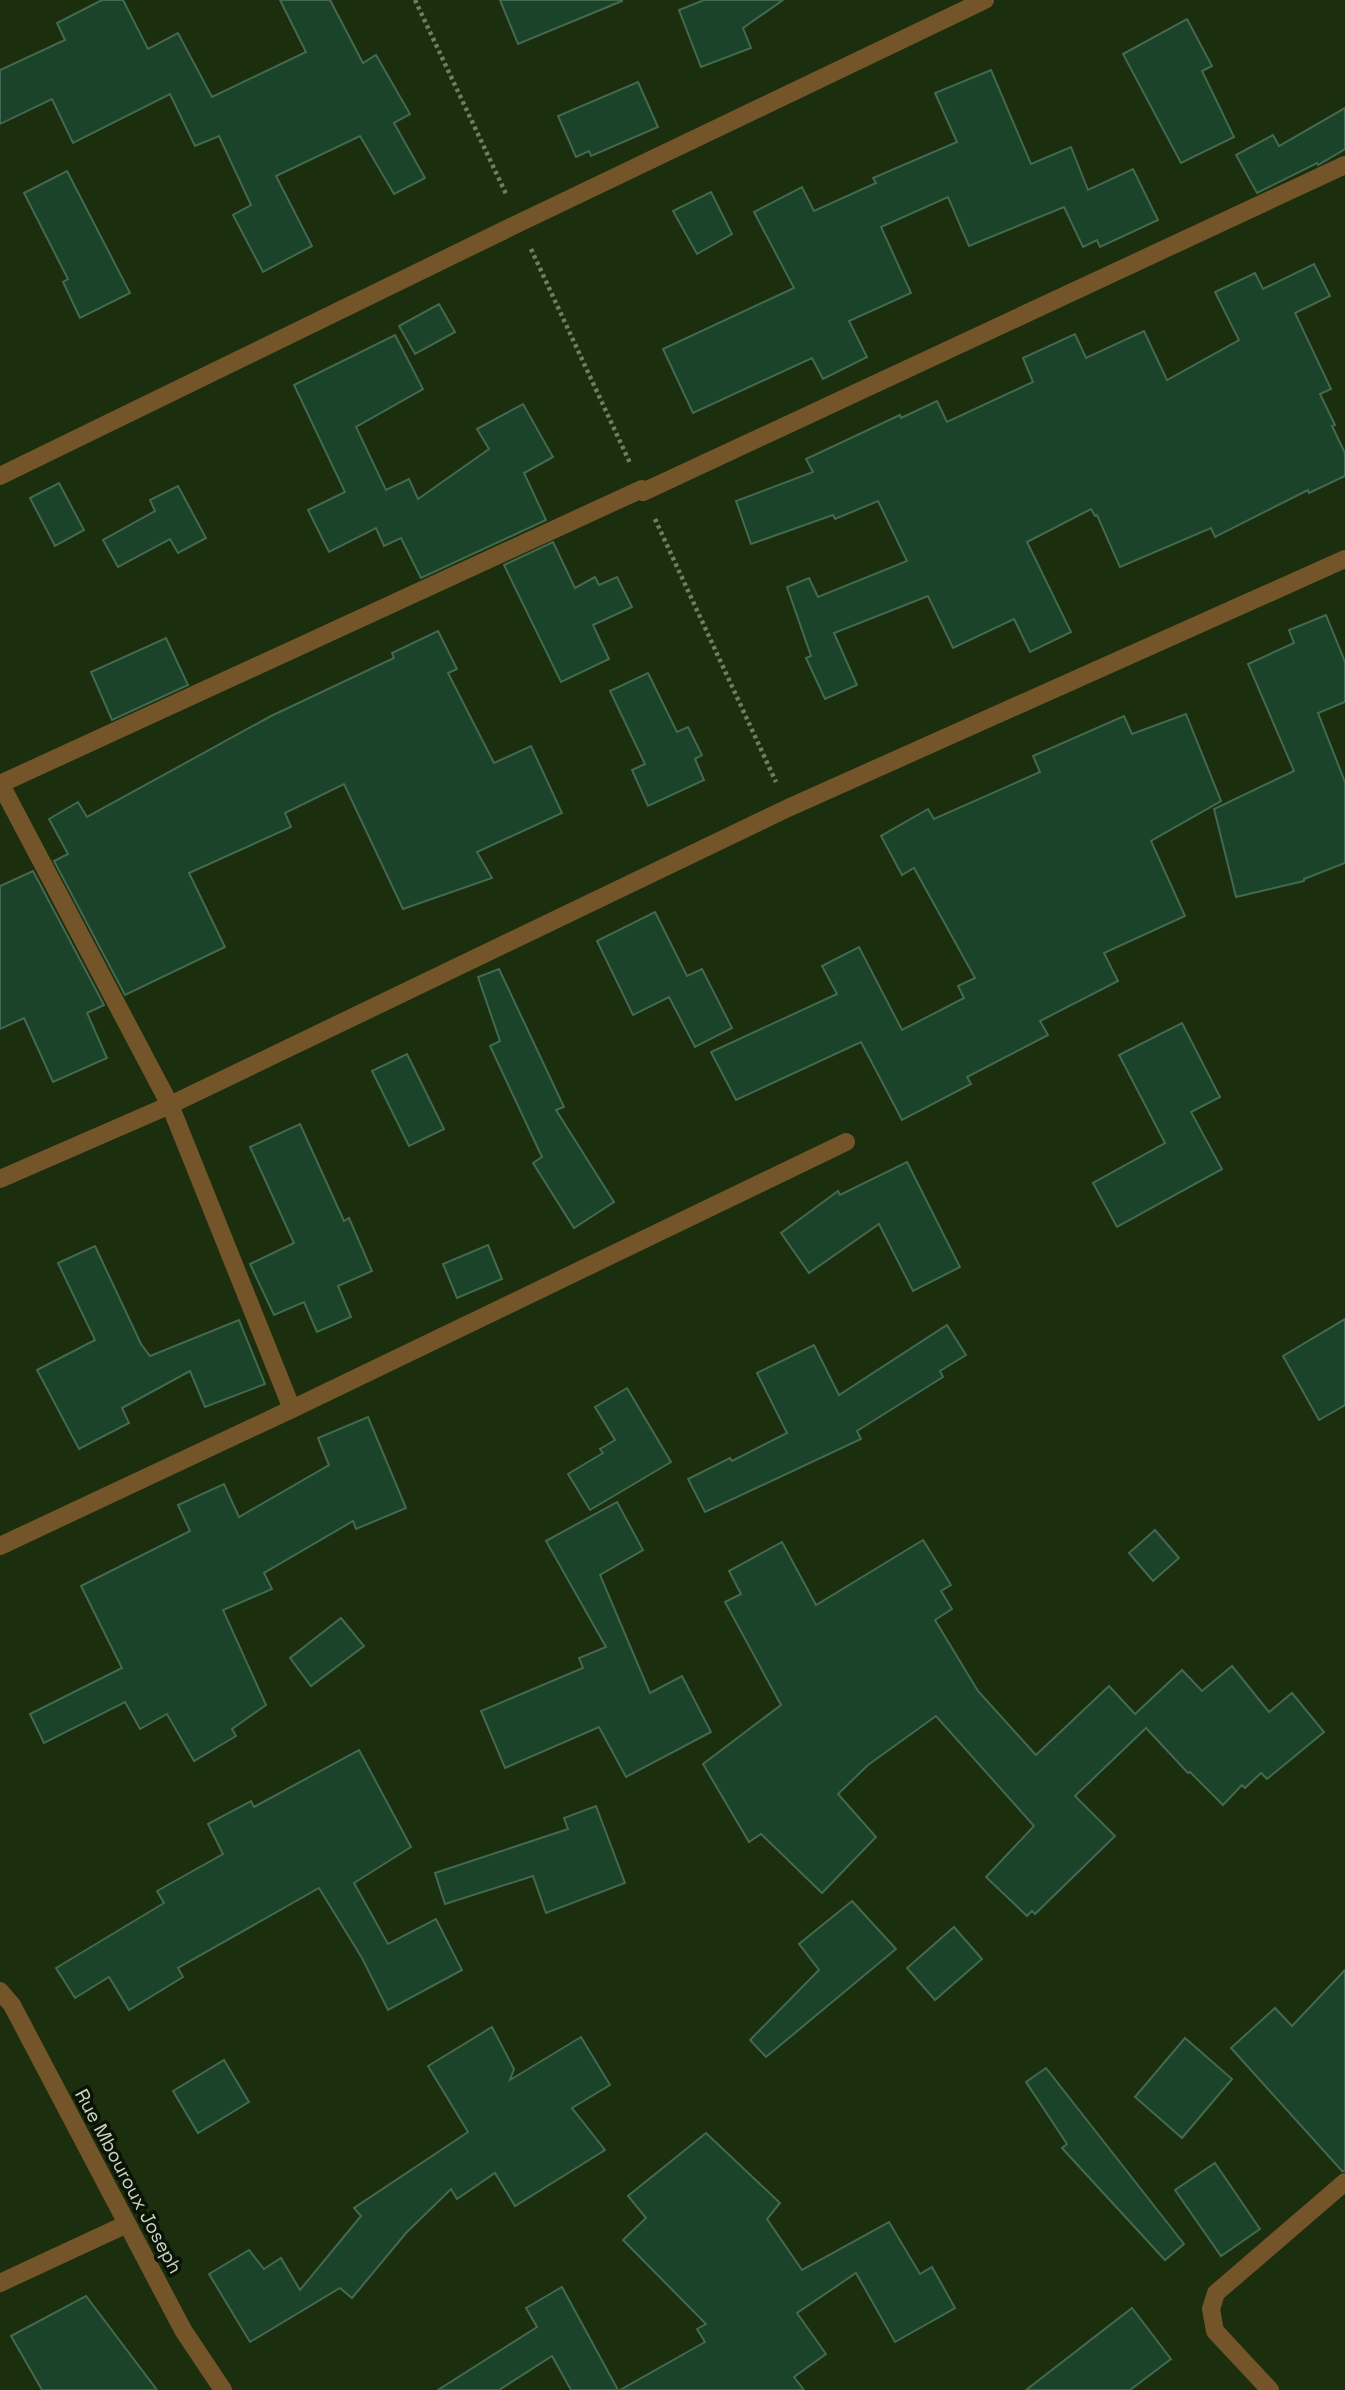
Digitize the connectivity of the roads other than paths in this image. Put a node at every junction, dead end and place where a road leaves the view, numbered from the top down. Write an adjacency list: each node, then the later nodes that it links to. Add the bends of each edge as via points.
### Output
1 (985, 0): 3 (street)
2 (1345, 164): 5 (street)
3 (0, 477)
4 (1345, 559): 6 (street, via 788,808)
5 (0, 783): 6 (street)
6 (170, 1105): 8 (street); 9 (street)
7 (846, 1142): 9 (street)
8 (0, 1179)
9 (292, 1409): 10 (street)
10 (0, 1546)
11 (0, 1991): 13 (street, Rue Mbouroux Joseph, via 12,2005)
12 (1345, 2182): 16 (street, via 1216,2293 1211,2309 1214,2330)
13 (127, 2224): 14 (street); 15 (street, Rue Mbouroux Joseph, via 183,2330)
14 (0, 2283)
15 (223, 2390)
16 (1270, 2390)

